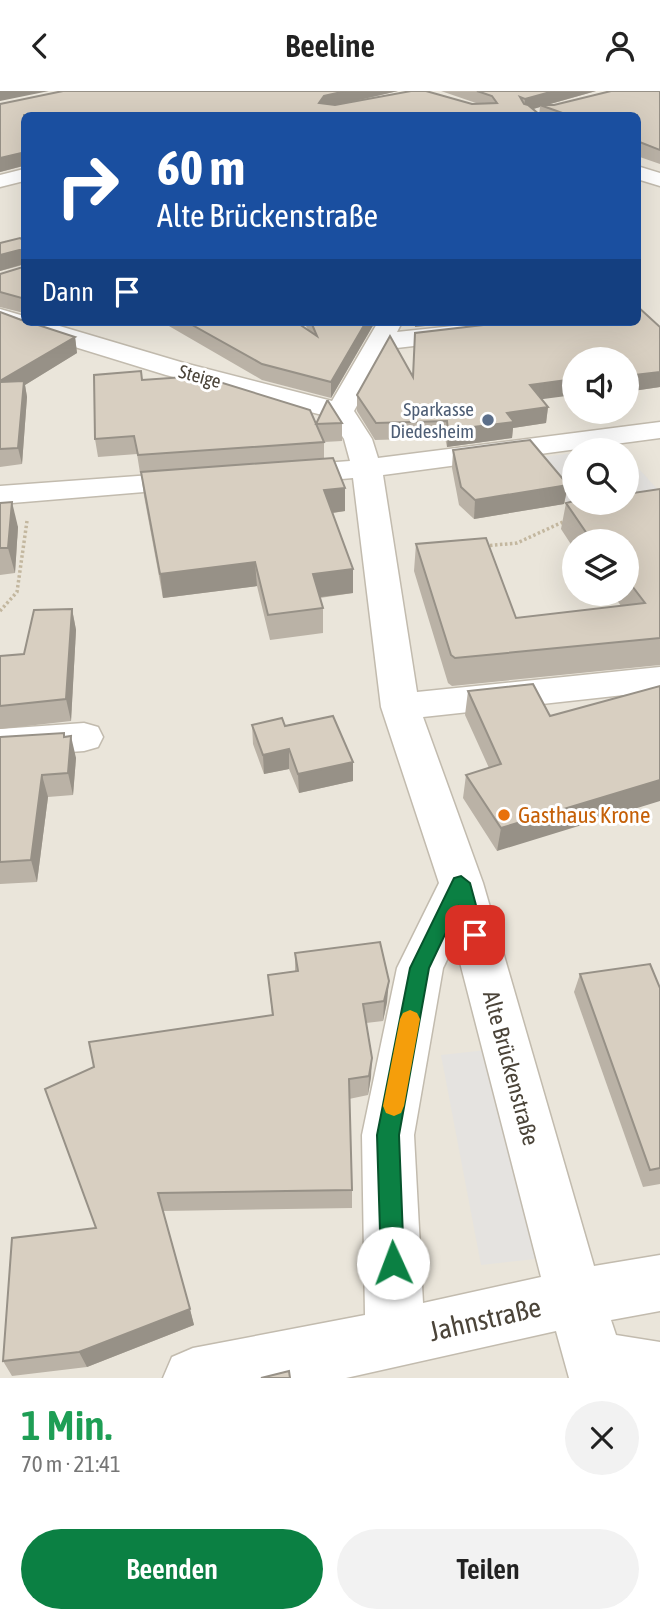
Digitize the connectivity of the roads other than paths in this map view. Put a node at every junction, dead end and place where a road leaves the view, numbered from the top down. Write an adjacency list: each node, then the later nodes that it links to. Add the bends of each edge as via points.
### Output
1 (21, 176): 2 (street)
2 (0, 181)
3 (0, 316): 4 (street, Steige)
4 (21, 322)
5 (33, 326): 8 (street, Steige, via 175,369)
6 (488, 326): 7 (street)
7 (384, 332): 8 (street)
8 (340, 411): 10 (street, via 358,439)
9 (660, 430): 10 (street)
10 (367, 468): 11 (street); 13 (street, Alte Brückenstraße)
11 (0, 495)
12 (660, 679): 13 (street)
13 (400, 707): 16 (street, Alte Brückenstraße)
14 (84, 737): 15 (street)
15 (0, 743)
16 (461, 883): 18 (street, Alte Brückenstraße); 19 (street, Jahnstraße, via 419,968 388,1135)
17 (660, 1283): 18 (street)
18 (575, 1298): 19 (street, Jahnstraße); 20 (street, Alte Brückenstraße)
19 (395, 1339): 22 (street, Jahnstraße)
20 (597, 1370): 21 (street)
21 (660, 1372)
22 (193, 1378)

